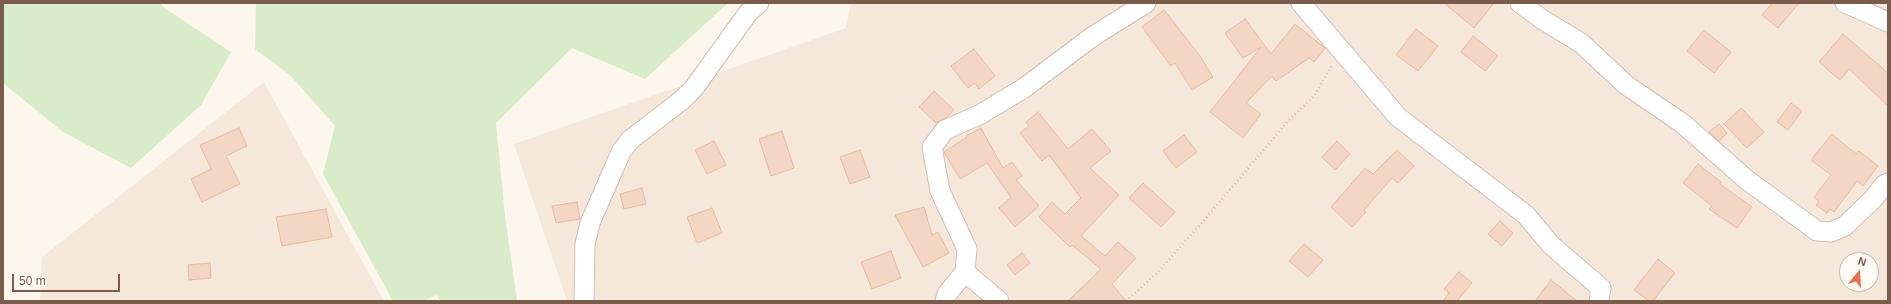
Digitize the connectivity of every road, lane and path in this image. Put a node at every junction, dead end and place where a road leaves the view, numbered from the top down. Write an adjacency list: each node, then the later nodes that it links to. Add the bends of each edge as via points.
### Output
1 (759, 3): 10 (street, via 744,19 694,88 630,140 622,152 590,222 585,244)
2 (1146, 3): 9 (street, via 1092,37 1024,88 981,114 945,130 932,147 940,191 967,249)
3 (1301, 3): 7 (street)
4 (1520, 3): 8 (street, via 1581,43 1626,84 1682,123 1748,180 1817,231 1831,232 1844,226)
5 (1845, 3): 6 (street)
6 (1888, 22)
7 (1341, 50): 13 (path, via 1314,96 1289,120 1157,273); 14 (street, via 1398,117 1526,214 1551,246 1601,288)
8 (1888, 183)
9 (965, 272): 11 (street, via 947,294); 12 (street)
10 (584, 301)
11 (945, 301)
12 (999, 301)
13 (1126, 301)
14 (1599, 301)

